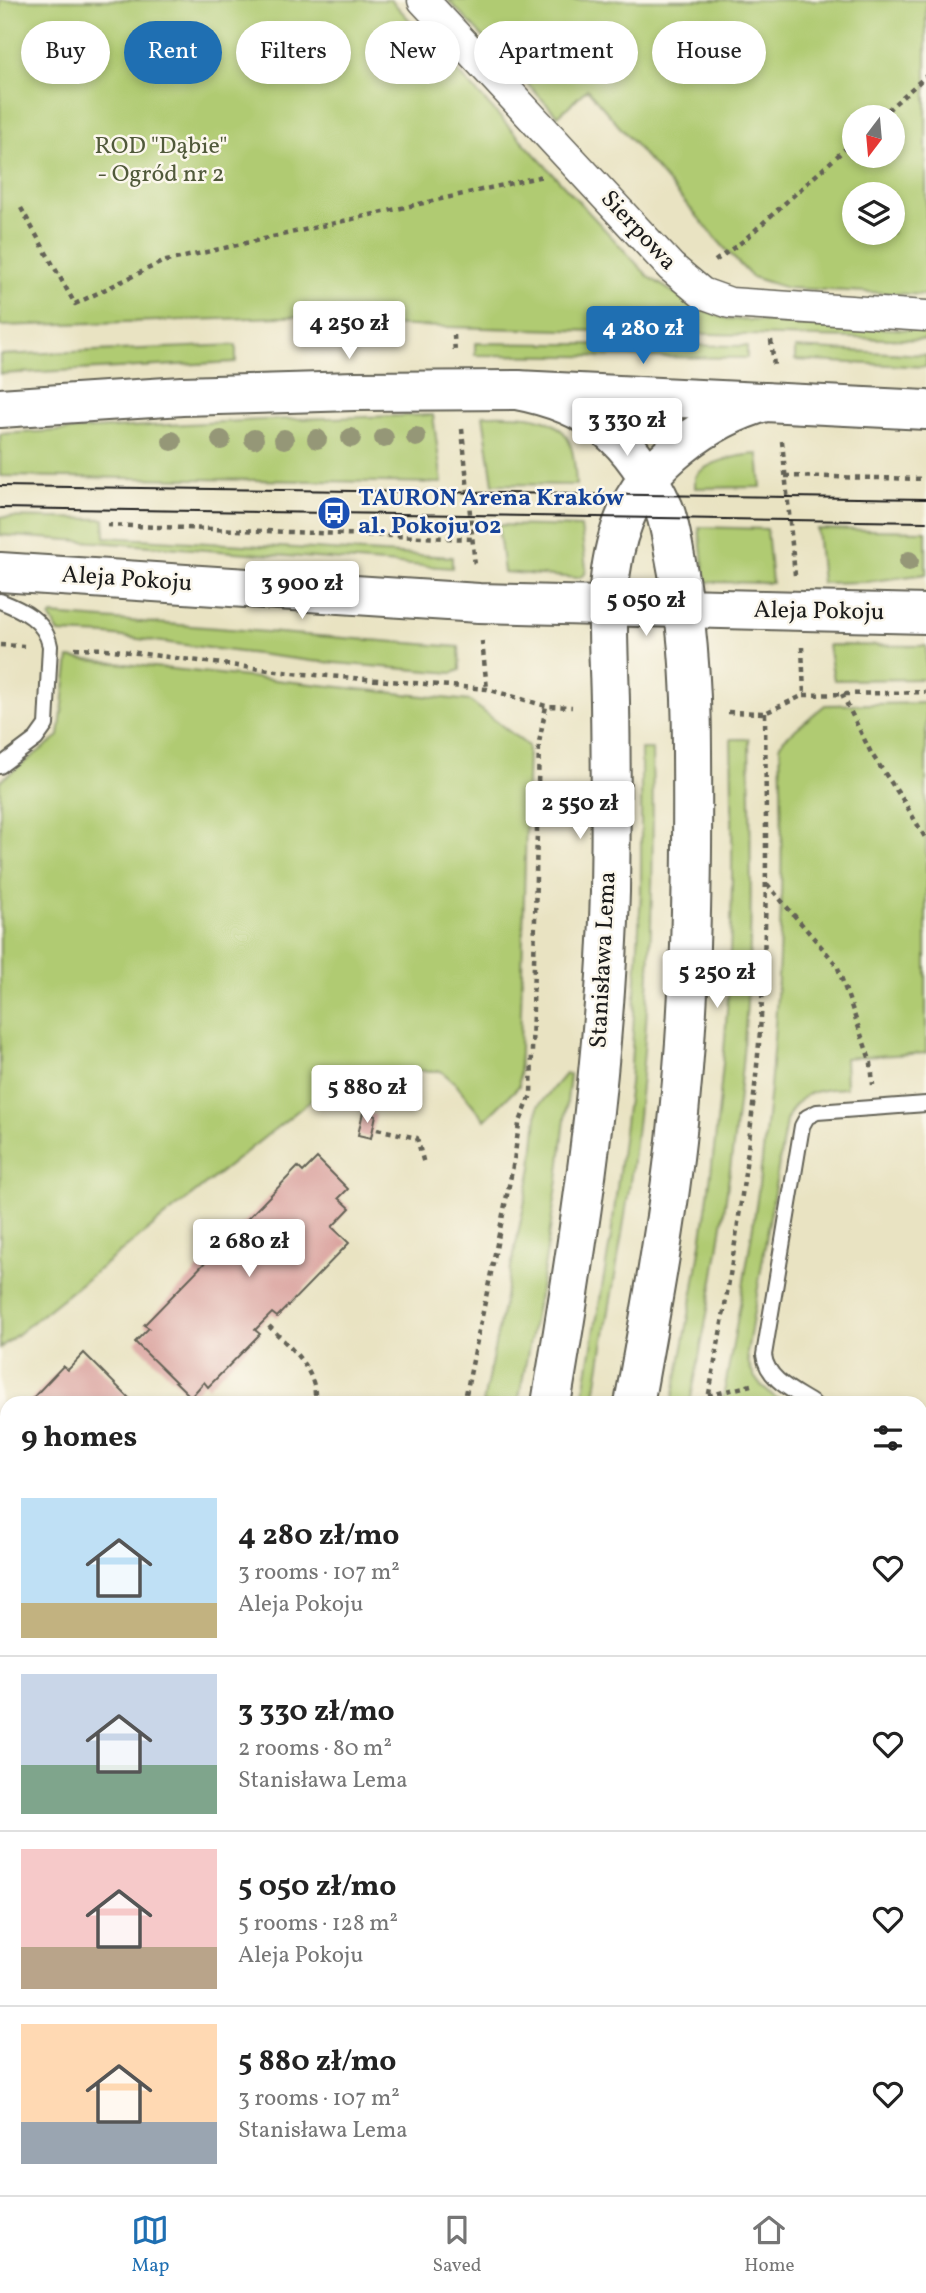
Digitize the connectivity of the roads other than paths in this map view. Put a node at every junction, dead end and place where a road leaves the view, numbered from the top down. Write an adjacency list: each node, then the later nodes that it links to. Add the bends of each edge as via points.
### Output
1 (423, 0): 2 (street, Sierpowa, via 671,267 702,293 730,303)
2 (926, 316)
3 (517, 390): 4 (main road); 5 (main road, via 181,396); 7 (main road, via 553,398 590,415 625,446)
4 (765, 402): 6 (main road); 7 (main road, Stanisława Lema, via 690,440)
5 (0, 408)
6 (926, 410)
7 (648, 479): 10 (main road, Stanisława Lema, via 617,538); 11 (main road, via 667,518)
8 (0, 572): 10 (main road, Aleja Pokoju)
9 (0, 601): 13 (lane, via 39,622 50,646 46,725 36,739)
10 (608, 607): 11 (main road, Aleja Pokoju); 15 (main road, Stanisława Lema, via 607,956 584,1200)
11 (686, 609): 12 (main road, Aleja Pokoju); 16 (main road, via 692,710 690,976 665,1226)
12 (926, 614)
13 (0, 766)
14 (926, 1104): 17 (lane, via 817,1112 802,1126 764,1355 769,1372)
15 (552, 1396)
16 (635, 1396)
17 (802, 1396)

